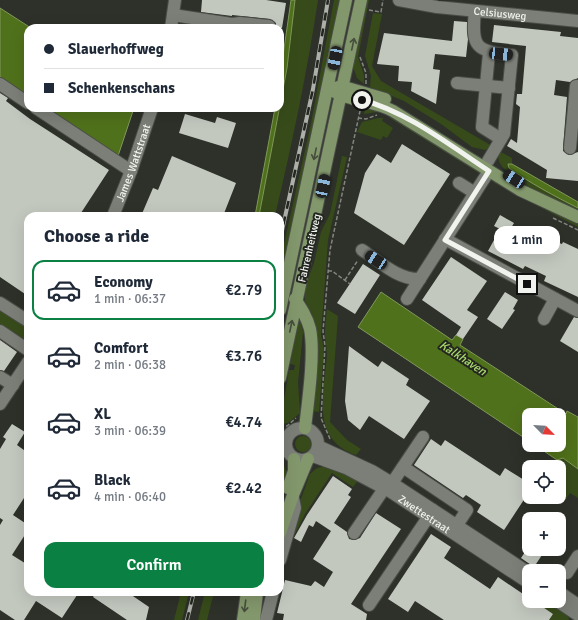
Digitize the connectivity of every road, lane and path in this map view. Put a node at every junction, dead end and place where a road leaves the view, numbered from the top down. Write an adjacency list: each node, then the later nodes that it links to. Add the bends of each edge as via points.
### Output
1 (175, 0): 9 (street)
2 (346, 0): 22 (main road, Fahrenheitweg)
3 (362, 0): 24 (main road, Fahrenheitweg, one-way to 3)
4 (383, 0): 10 (path, via 381,12 369,10)
5 (399, 0): 6 (street, Celsiusweg)
6 (414, 2): 7 (street, Celsiusweg)
7 (462, 5): 8 (street, Celsiusweg)
8 (475, 11): 11 (street, Celsiusweg); 17 (street, via 472,32 474,40)
9 (173, 15): 12 (street); 14 (street)
10 (368, 16)
11 (578, 21)
12 (172, 24)
13 (232, 24): 15 (street)
14 (232, 24)
15 (254, 24)
16 (361, 50): 25 (path, via 361,63 367,78)
17 (490, 53): 20 (street); 23 (street, via 512,55)
18 (457, 83): 20 (street)
19 (0, 84): 26 (street)
20 (486, 86): 23 (street); 31 (street, via 482,127)
21 (578, 86): 32 (street)
22 (329, 88): 24 (main road); 41 (main road, Fahrenheitweg, one-way to 41)
23 (509, 88): 31 (street, via 504,134)
24 (343, 91): 25 (main road); 49 (main road, Fahrenheitweg)
25 (363, 96): 30 (path); 33 (main road)
26 (24, 100)
27 (42, 112): 34 (street)
28 (151, 112): 34 (street, James Wattstraat)
29 (383, 116): 30 (path)
30 (358, 118): 42 (path, via 333,231)
31 (501, 139): 33 (street)
32 (570, 148)
33 (488, 166): 36 (street); 38 (main road, via 532,196)
34 (131, 171): 37 (street, James Wattstraat)
35 (459, 183): 36 (street)
36 (475, 193): 39 (street)
37 (114, 212)
38 (578, 216)
39 (445, 240): 43 (street); 48 (street)
40 (363, 251): 43 (street, via 406,278); 44 (path)
41 (292, 255): 46 (main road, Fahrenheitweg); 49 (main road, via 296,269 292,293)
42 (328, 271): 44 (path); 62 (path, via 323,331 325,346)
43 (420, 279): 47 (street)
44 (345, 280): 45 (path)
45 (350, 284)
46 (284, 292)
47 (407, 299)
48 (555, 299): 51 (street); 53 (street)
49 (297, 302): 56 (main road, Fahrenheitweg, one-way to 49); 64 (main road, via 310,328)
50 (0, 303): 52 (street)
51 (578, 311)
52 (24, 318)
53 (544, 319)
54 (0, 331): 55 (street)
55 (24, 347)
56 (284, 360)
57 (24, 372): 59 (street)
58 (0, 377): 59 (street)
59 (20, 381): 60 (street)
60 (0, 404)
61 (298, 416): 63 (path)
62 (321, 418)
63 (284, 426)
64 (305, 428): 65 (street); 67 (street, via 316,437)
65 (284, 436): 68 (street, via 290,456)
66 (423, 437): 69 (street)
67 (313, 454): 68 (street, via 299,460); 70 (street, Zwettestraat); 71 (main road)
68 (294, 458): 72 (main road, via 294,470)
69 (403, 467): 70 (street); 75 (street, via 467,510)
70 (388, 486): 73 (street, Zwettestraat); 76 (street)
71 (293, 495): 74 (main road); 77 (street, via 294,508)
72 (284, 502)
73 (430, 513): 75 (street, Zwettestraat); 87 (street)
74 (284, 521)
75 (455, 529): 79 (street, Zwettestraat); 81 (street, Zwettestraat)
76 (354, 533)
77 (284, 545)
78 (578, 556): 80 (street)
79 (522, 568)
80 (567, 574)
81 (522, 578)
82 (246, 596): 92 (main road, one-way to 92)
83 (256, 596): 91 (main road)
84 (263, 596): 91 (main road)
85 (272, 596): 93 (street)
86 (566, 597): 88 (street)
87 (369, 605)
88 (578, 605)
89 (566, 607): 90 (street)
90 (578, 615)
91 (254, 616)
92 (243, 620)
93 (266, 620)

